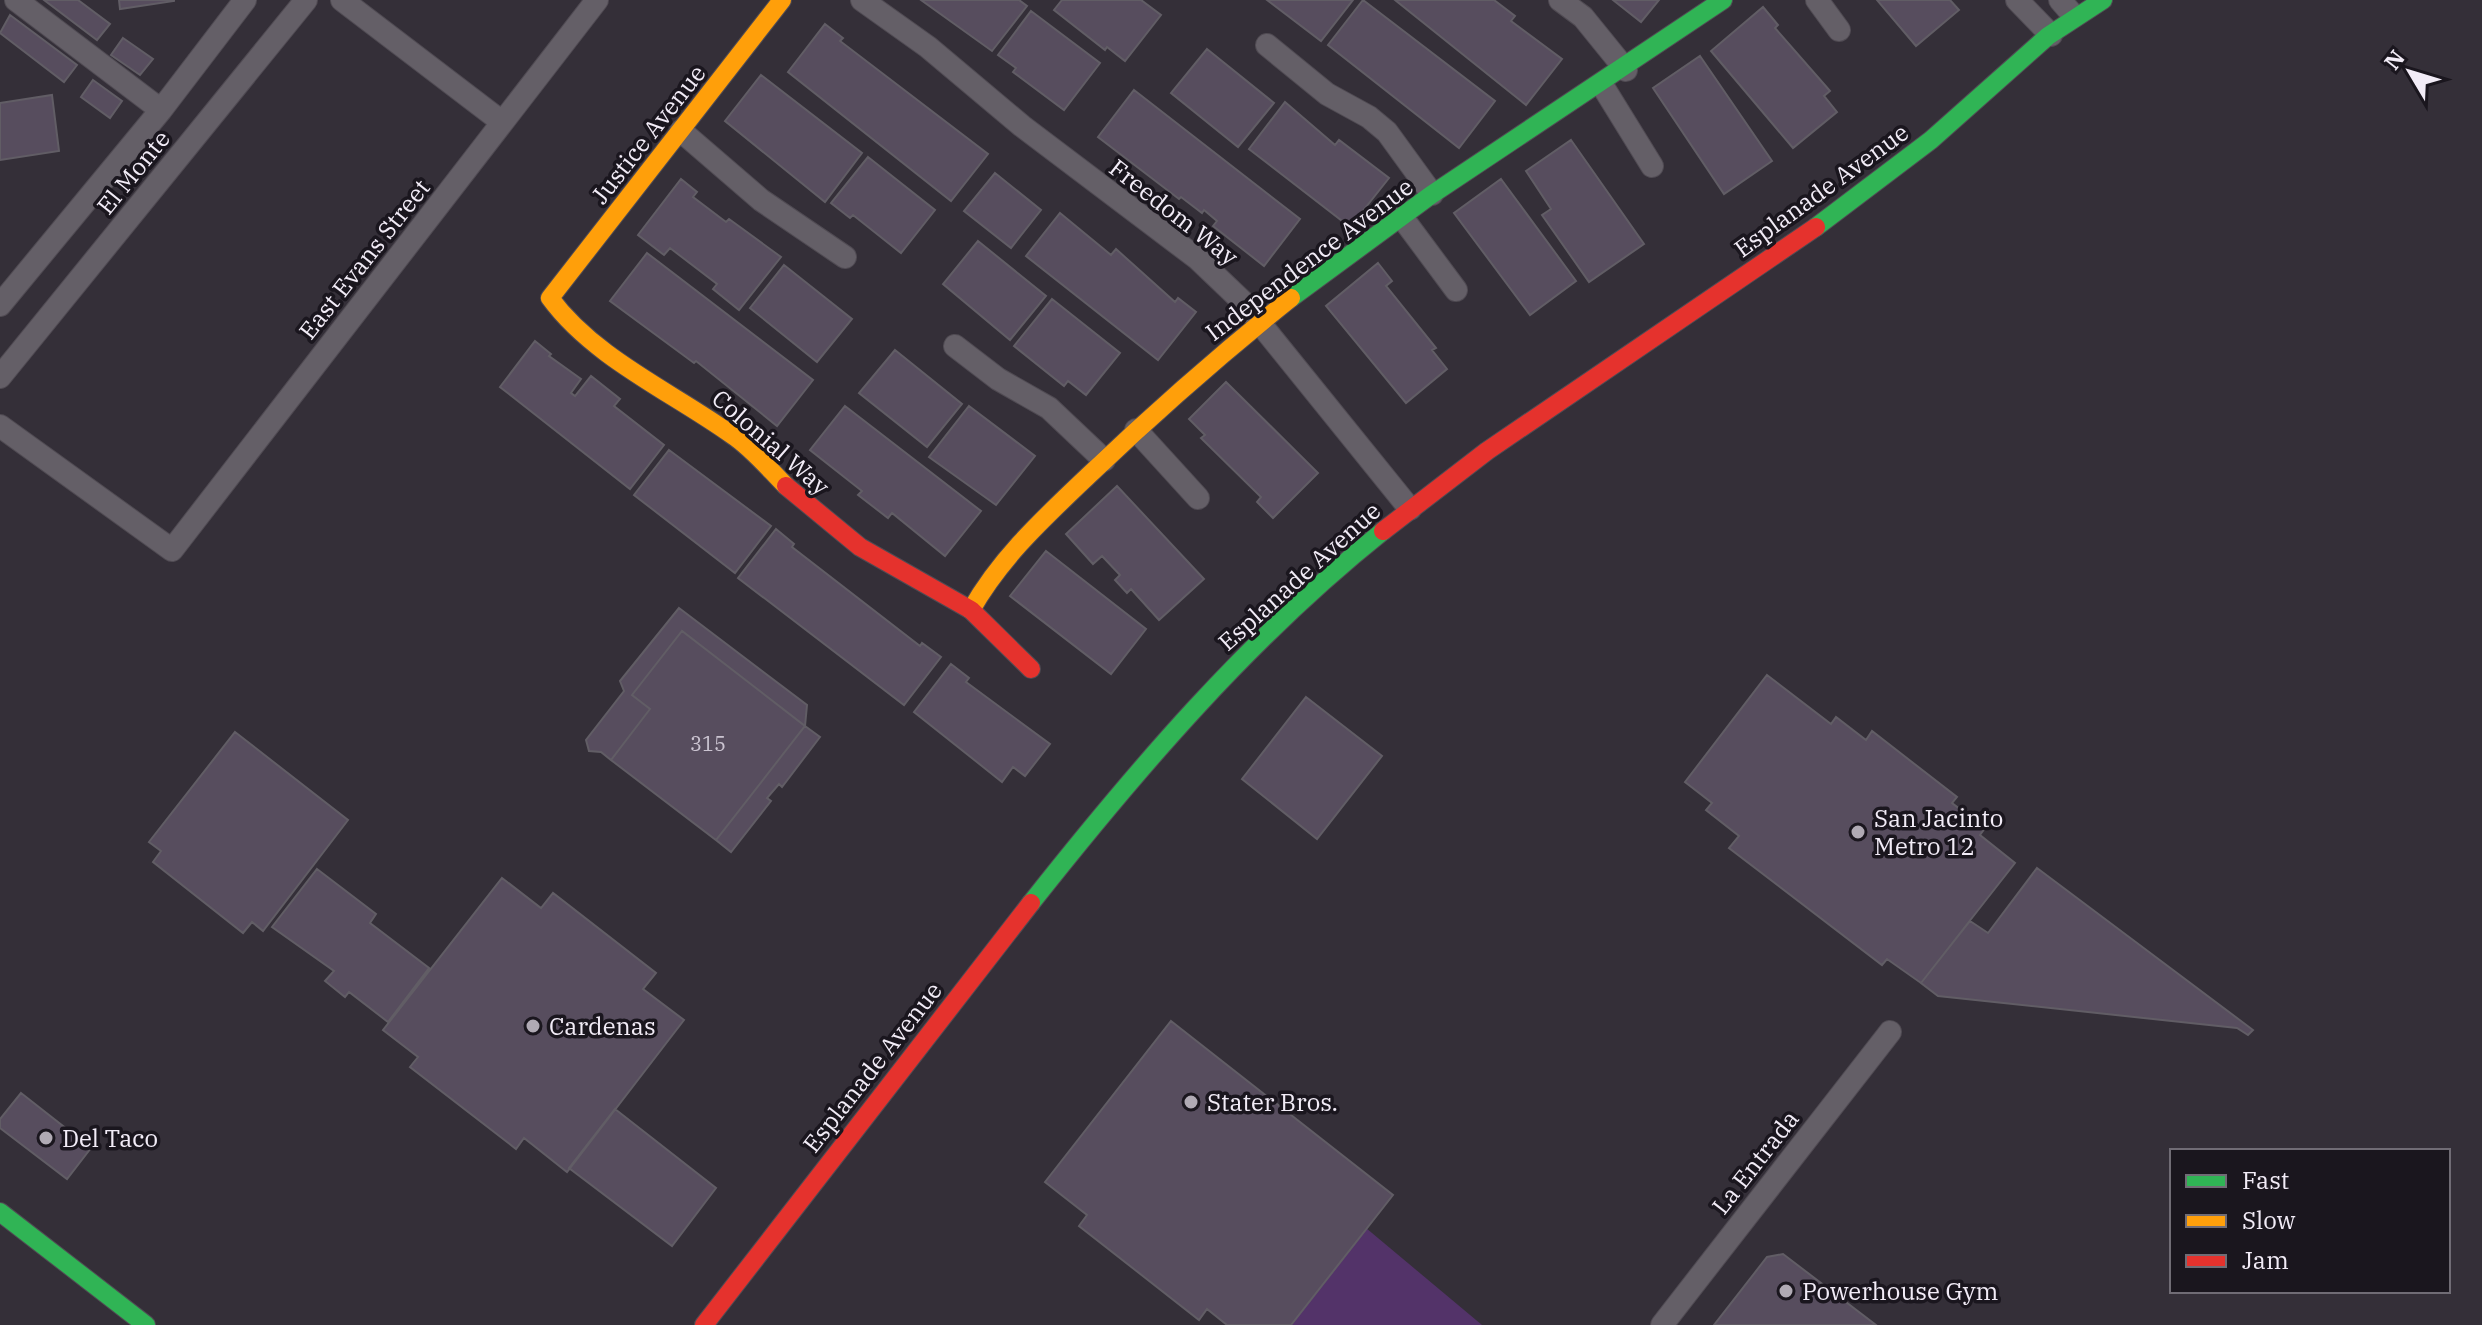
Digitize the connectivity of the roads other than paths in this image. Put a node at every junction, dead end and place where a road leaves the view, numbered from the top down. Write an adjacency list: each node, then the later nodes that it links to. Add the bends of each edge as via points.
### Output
1 (16, 0): 19 (street)
2 (245, 0): 19 (street)
3 (306, 0): 31 (street, El Monte)
4 (342, 0): 20 (street)
5 (597, 0): 20 (street, East Evans Street)
6 (782, 0): 21 (main road, Justice Avenue)
7 (862, 0): 29 (street, Freedom Way, via 1198,259)
8 (1560, 0): 17 (street, via 1583,17)
9 (1723, 0): 17 (main road, Independence Avenue)
10 (1817, 0): 14 (street)
11 (2017, 0): 15 (street)
12 (2103, 0): 13 (main road, Esplanade Avenue)
13 (2072, 5): 15 (main road, Esplanade Avenue)
14 (1839, 30)
15 (2051, 35): 36 (main road, Esplanade Avenue, via 1871,187 1516,428)
16 (1267, 45): 23 (street, via 1327,94 1387,132)
17 (1626, 70): 18 (main road, Independence Avenue)
18 (1602, 85): 22 (street); 23 (main road, Independence Avenue)
19 (161, 110): 28 (street)
20 (502, 122): 32 (street, East Evans Street, via 172,550)
21 (681, 131): 25 (street, via 761,200); 27 (main road, Justice Avenue)
22 (1652, 166)
23 (1432, 194): 24 (main road, Independence Avenue)
24 (1401, 216): 26 (street); 29 (main road, Independence Avenue)
25 (845, 257)
26 (1456, 290)
27 (550, 298): 37 (main road, Colonial Way, via 597,345 736,437 803,502 860,547)
28 (0, 305)
29 (1260, 324): 33 (main road, Independence Avenue); 36 (street, Freedom Way)
30 (955, 346): 34 (street, via 1049,408)
31 (0, 377)
32 (0, 426)
33 (1136, 430): 34 (main road, Independence Avenue); 35 (street)
34 (1104, 460): 37 (main road, Independence Avenue, via 1002,562)
35 (1198, 498)
36 (1410, 509): 42 (main road, Esplanade Avenue, via 1301,601 1219,682 1086,832)
37 (971, 610): 38 (main road, Colonial Way)
38 (1031, 669)
39 (1890, 1032): 43 (street, La Entrada)
40 (0, 1212): 41 (main road)
41 (146, 1325)
42 (704, 1325)
43 (1662, 1325)

